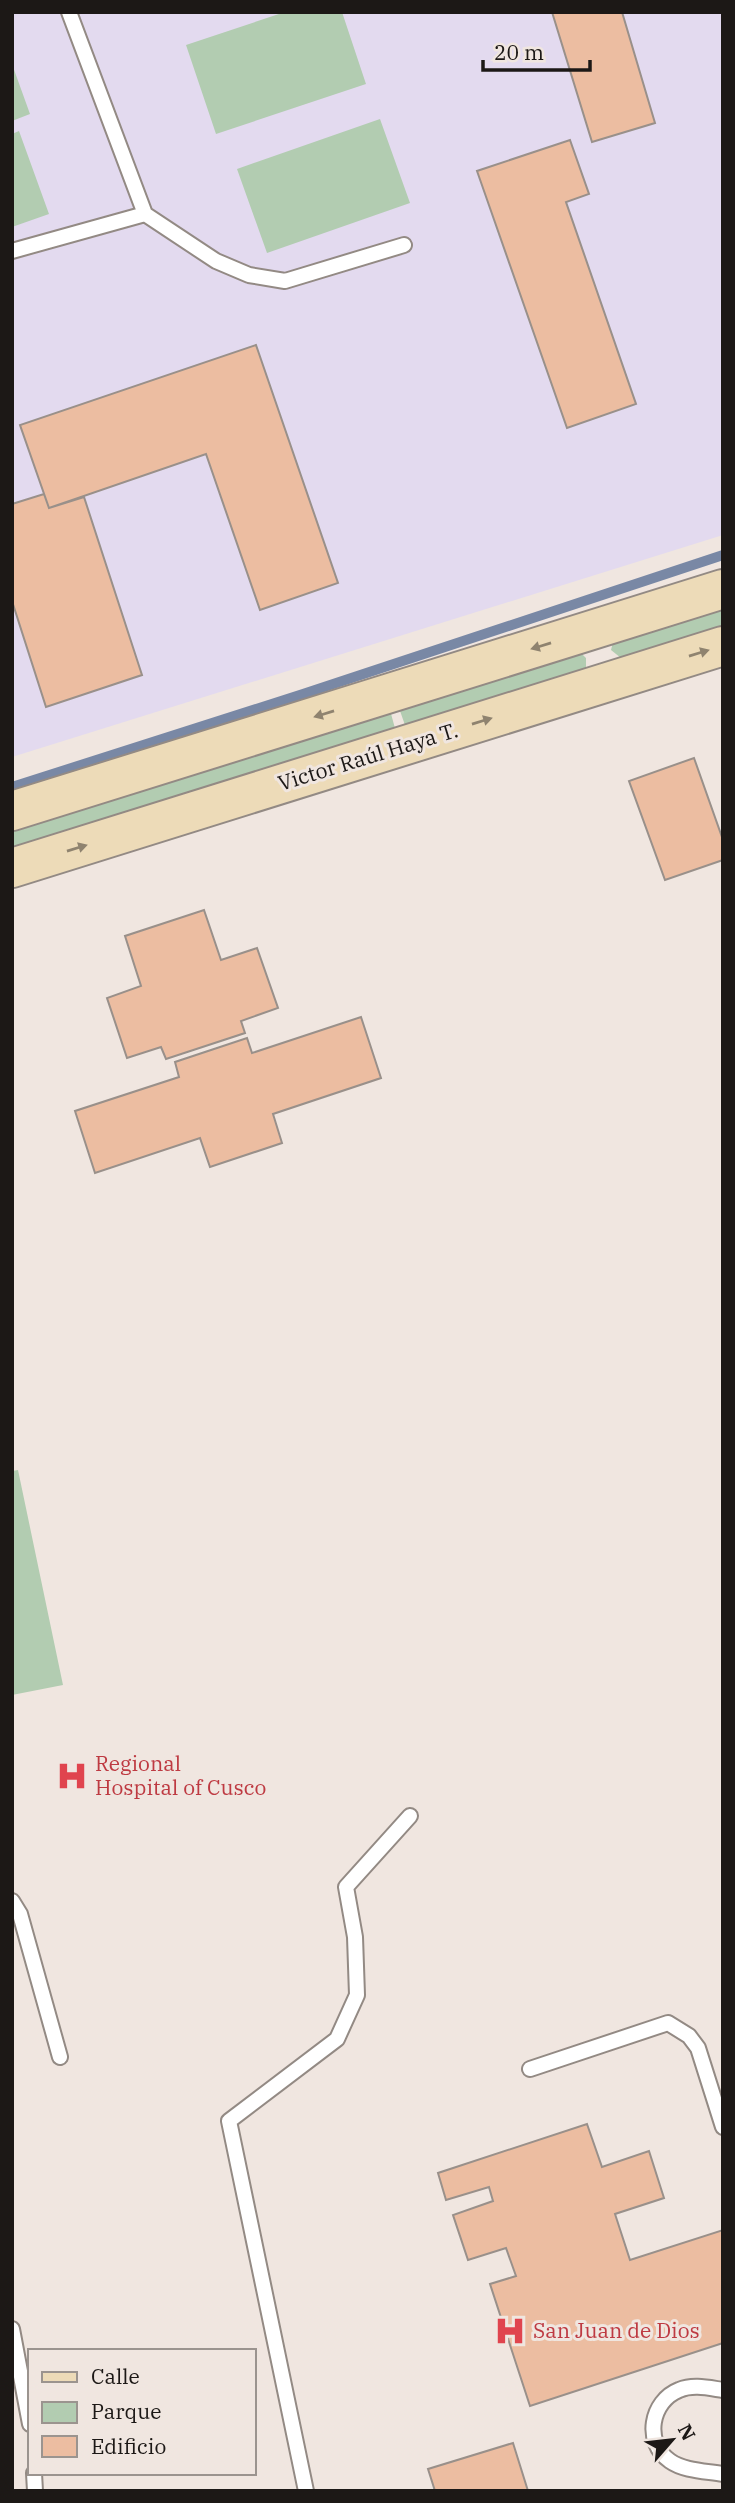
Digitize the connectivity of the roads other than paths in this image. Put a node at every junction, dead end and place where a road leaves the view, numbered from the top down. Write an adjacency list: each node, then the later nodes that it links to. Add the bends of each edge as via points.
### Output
1 (69, 12): 2 (lane)
2 (145, 214): 3 (lane, via 216,261 249,275 285,281); 4 (lane)
3 (404, 245)
4 (12, 251)
5 (723, 590): 6 (street)
6 (592, 630): 8 (street); 9 (street, one-way to 9)
7 (723, 646): 8 (street, Victor Raúl Haya T., one-way to 7)
8 (607, 682): 10 (street, Victor Raúl Haya T., one-way to 8)
9 (12, 811)
10 (12, 868)
11 (410, 1816): 20 (lane, via 346,1887 355,1937 357,1995 337,2039 229,2121)
12 (12, 1901): 13 (lane, via 20,1914)
13 (60, 2057)
14 (530, 2069): 15 (lane, via 668,2023 698,2048)
15 (723, 2127)
16 (12, 2329): 18 (lane)
17 (723, 2390): 19 (lane, via 693,2386 668,2396 653,2420 653,2435 668,2460 681,2467)
18 (28, 2413)
19 (723, 2474)
20 (306, 2491)

